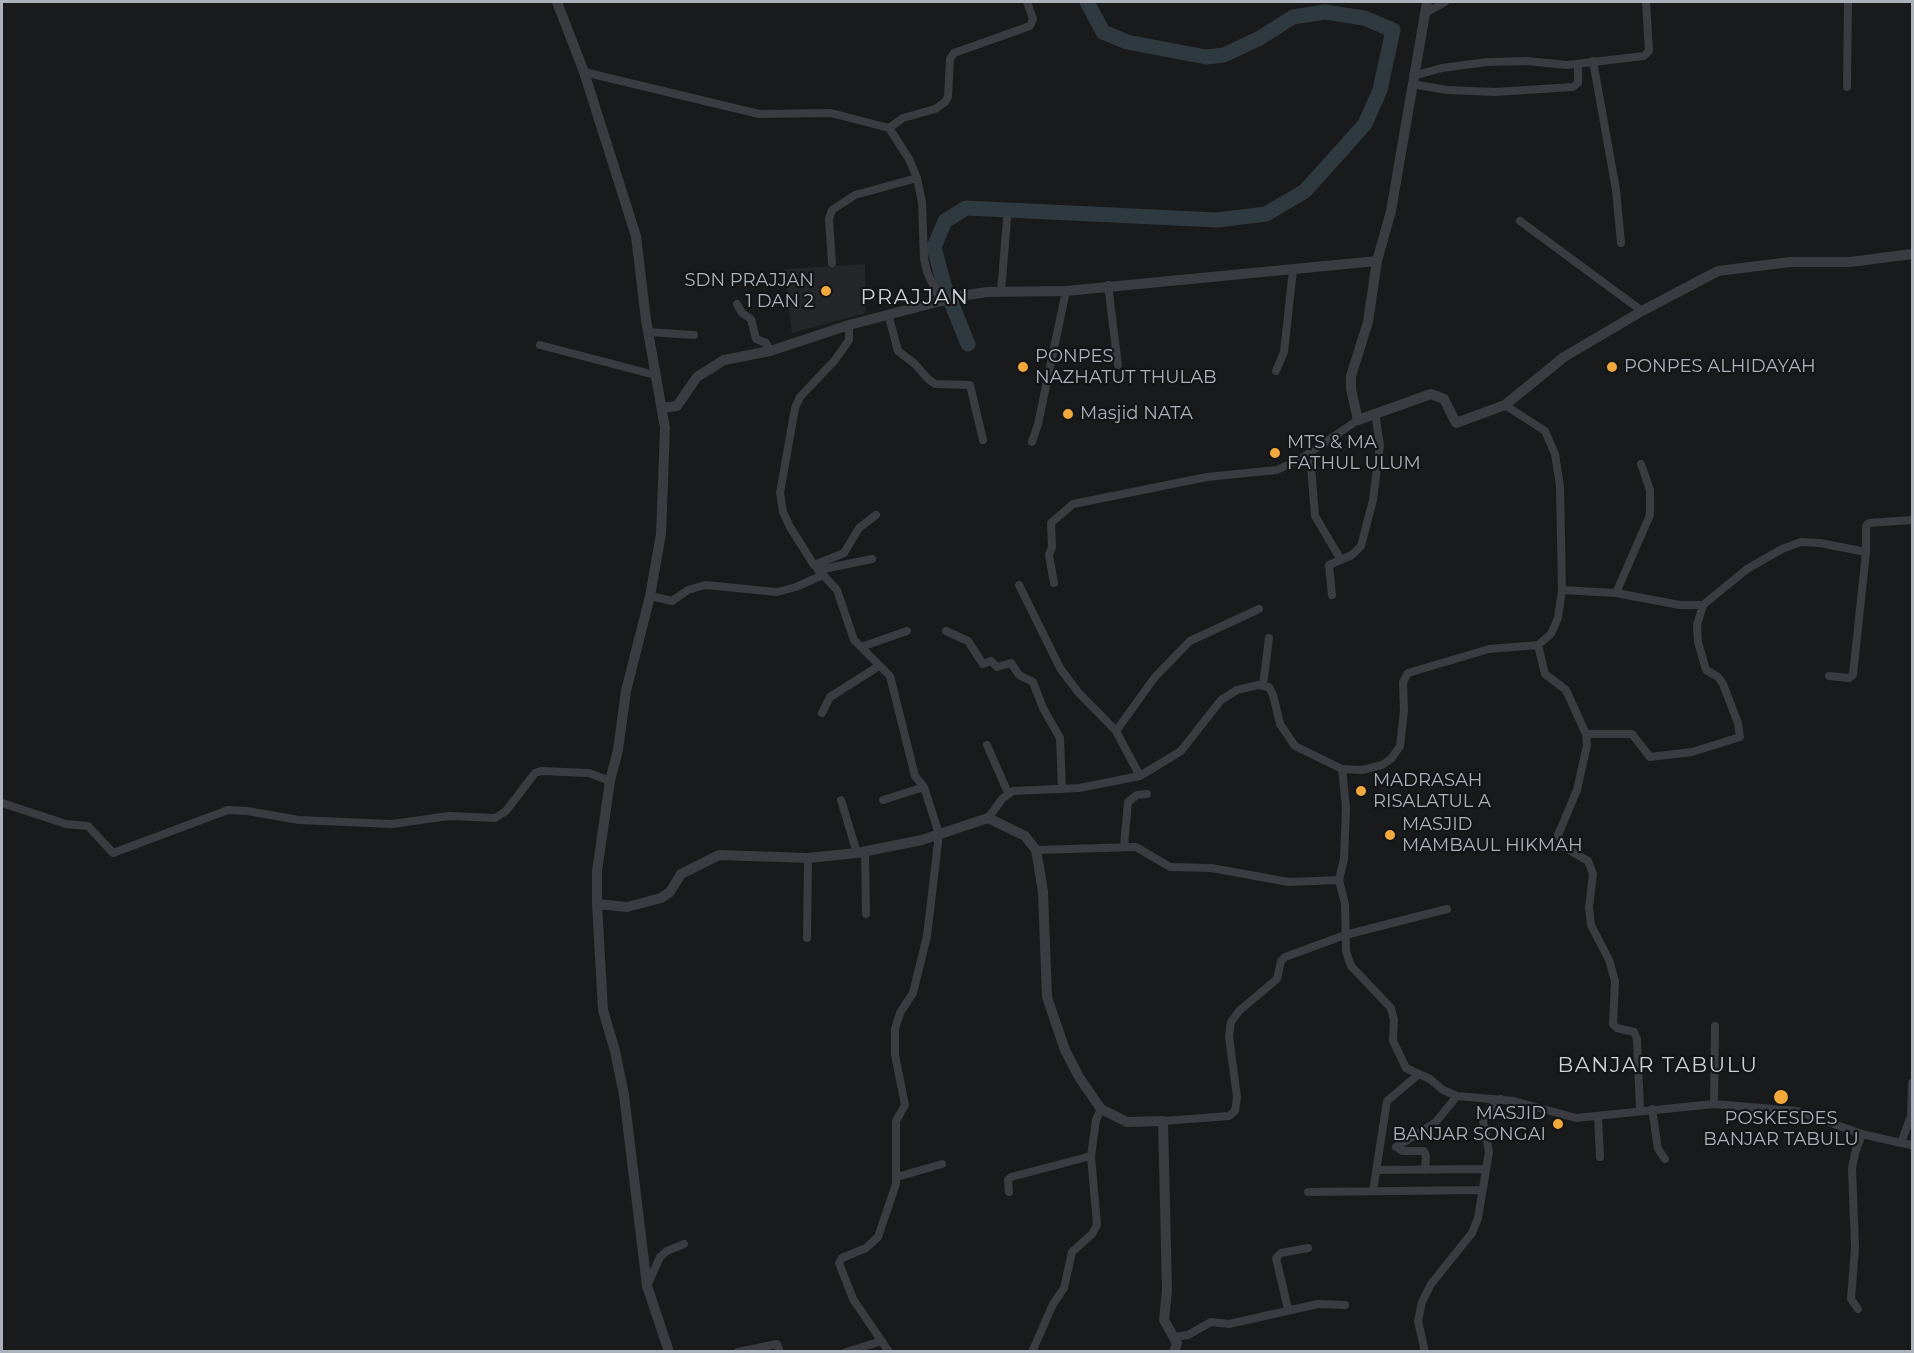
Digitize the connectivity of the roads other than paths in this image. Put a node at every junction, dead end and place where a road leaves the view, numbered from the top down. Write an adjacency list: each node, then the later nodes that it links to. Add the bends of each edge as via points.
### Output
1 (557, 2): 9 (street)
2 (1027, 2): 12 (street, via 1033,19 1030,26 954,52 945,102)
3 (1445, 2): 6 (street)
4 (1646, 2): 7 (street, via 1647,55)
5 (1848, 2): 11 (street)
6 (1426, 7): 10 (street)
7 (1593, 61): 8 (street); 16 (street, via 1616,190)
8 (1578, 64): 10 (street, via 1487,62 1442,68); 10 (street, via 1578,83 1573,87 1495,92 1447,90)
9 (584, 72): 12 (street, via 759,114 831,113); 29 (street, via 636,236)
10 (1412, 80): 18 (street, via 1390,210)
11 (1847, 87)
12 (889, 128): 13 (street)
13 (916, 178): 19 (street, via 846,198 832,210); 24 (street, via 922,202 924,259)
14 (1007, 219): 23 (street)
15 (1520, 221): 26 (street)
16 (1621, 243)
17 (1912, 254): 26 (street, via 1850,262 1726,268)
18 (1377, 261): 20 (street); 39 (street, via 1368,322 1351,376)
19 (832, 263)
20 (1293, 270): 21 (street); 34 (street, via 1284,352)
21 (1108, 285): 22 (street); 33 (street)
22 (1066, 291): 23 (street); 41 (street)
23 (1002, 292): 24 (street)
24 (943, 301): 27 (street)
25 (737, 304): 32 (street, via 742,314 751,319 756,339 766,343)
26 (1642, 311): 36 (street, via 1564,357)
27 (889, 317): 28 (street); 40 (street, via 898,351 928,379 935,384 970,385)
28 (849, 326): 32 (street); 49 (street, via 849,340 800,397 790,428 780,493 783,512)
29 (648, 332): 30 (street); 35 (street)
30 (694, 335)
31 (540, 345): 35 (street)
32 (770, 351): 37 (street, via 724,360 698,377 677,406)
33 (1118, 365)
34 (1276, 371)
35 (655, 375): 37 (street)
36 (1505, 405): 38 (street, via 1456,423 1444,399 1431,394); 52 (street, via 1538,424 1551,442 1560,486)
37 (662, 408): 55 (street, via 665,445 661,534)
38 (1375, 413): 39 (street); 48 (street, via 1380,445 1373,500 1361,546)
39 (1358, 420): 42 (street)
40 (983, 440)
41 (1032, 442)
42 (1310, 453): 48 (street, via 1315,516); 50 (street, via 1266,474 1207,477 1072,504 1052,523 1049,555)
43 (1641, 464): 53 (street, via 1652,507)
44 (876, 515): 49 (street, via 859,528 844,553)
45 (1912, 520): 46 (street, via 1869,523)
46 (1866, 552): 56 (street, via 1801,542 1747,569); 64 (street, via 1853,675)
47 (872, 559): 49 (street)
48 (1341, 560): 54 (street, via 1332,562 1328,569)
49 (819, 570): 55 (street, via 796,587 777,592 705,585 688,590 672,602); 62 (street, via 837,590 854,640)
50 (1054, 583)
51 (1019, 585): 67 (street, via 1060,668)
52 (1562, 590): 53 (street); 61 (street, via 1558,618 1551,634)
53 (1616, 593): 56 (street)
54 (1332, 595)
55 (650, 596): 72 (street, via 626,692)
56 (1702, 605): 68 (street, via 1698,642 1706,670 1723,684 1740,737 1672,757 1650,757 1632,734)
57 (1259, 609): 67 (street, via 1190,641 1155,677)
58 (946, 631): 74 (street, via 968,641 983,664 991,661 997,667 1011,663 1019,675 1033,682 1060,738)
59 (907, 632): 62 (street)
60 (1269, 638): 65 (street)
61 (1538, 645): 68 (street, via 1545,674 1562,685); 70 (street, via 1489,649 1408,673 1403,682 1400,746 1382,765)
62 (861, 647): 63 (street)
63 (879, 666): 66 (street, via 830,697); 73 (street, via 886,670 893,684 915,776)
64 (1829, 675)
65 (1263, 686): 70 (street, via 1269,687 1280,724 1295,746); 71 (street, via 1237,690 1221,700 1181,751)
66 (822, 713)
67 (1116, 731): 71 (street)
68 (1586, 734): 100 (street, via 1577,790 1558,835 1564,847 1588,861 1593,874 1591,925 1615,981 1614,1026 1634,1032 1637,1040)
69 (987, 745): 75 (street)
70 (1342, 769): 86 (street, via 1346,807)
71 (1140, 776): 74 (street)
72 (610, 781): 79 (street, via 589,773 541,771 506,812 495,818 449,816 392,824 298,820 228,810 113,853 88,826 66,824); 87 (street, via 597,871)
73 (924, 786): 78 (street); 81 (street)
74 (1062, 789): 75 (street)
75 (1008, 793): 80 (street)
76 (1147, 794): 82 (street, via 1128,802)
77 (841, 800): 84 (street)
78 (883, 800)
79 (2, 803)
80 (988, 818): 81 (street); 83 (street, via 1025,836)
81 (939, 834): 84 (street); 113 (street, via 927,936 913,993 895,1029 895,1055 905,1105 896,1121)
82 (1124, 846): 83 (street); 86 (street, via 1140,848 1170,867 1211,867 1289,882)
83 (1036, 850): 98 (street, via 1043,892 1043,949 1051,1016 1079,1077)
84 (861, 852): 85 (street); 89 (street)
85 (808, 858): 87 (street, via 719,855 681,874 670,892 661,898 627,907); 91 (street)
86 (1339, 880): 90 (street, via 1345,904)
87 (597, 904): 120 (street, via 603,1010 624,1095)
88 (1447, 909): 90 (street)
89 (866, 914)
90 (1345, 935): 93 (street, via 1351,966 1390,1008 1393,1041 1402,1064); 102 (street, via 1285,957 1277,979 1231,1022 1228,1037 1238,1097 1235,1111 1228,1116)
91 (807, 938)
92 (1715, 1026): 97 (street)
93 (1419, 1074): 95 (street); 111 (street, via 1387,1101)
94 (1912, 1083): 104 (street, via 1911,1116)
95 (1457, 1096): 96 (street); 112 (street, via 1435,1123 1396,1147 1402,1151 1424,1151)
96 (1501, 1099): 101 (street, via 1576,1118); 110 (street, via 1483,1121 1490,1145)
97 (1714, 1104): 99 (street); 103 (street, via 1797,1111)
98 (1101, 1109): 102 (street, via 1127,1122); 106 (street)
99 (1652, 1109): 100 (street); 108 (street, via 1658,1149)
100 (1640, 1110): 101 (street)
101 (1598, 1117): 107 (street)
102 (1163, 1121): 124 (street, via 1167,1290 1164,1320)
103 (1862, 1134): 104 (street); 123 (street, via 1852,1168 1855,1248 1851,1299)
104 (1901, 1143): 105 (street)
105 (1912, 1145)
106 (1091, 1156): 116 (street, via 1011,1178); 131 (street, via 1097,1225 1072,1252 1064,1288)
107 (1600, 1157)
108 (1665, 1159)
109 (942, 1164): 113 (street)
110 (1486, 1169): 112 (street); 114 (street)
111 (1376, 1170): 112 (street); 115 (street)
112 (1425, 1170)
113 (897, 1177): 125 (street, via 878,1237 839,1263 852,1299)
114 (1482, 1190): 115 (street); 133 (street, via 1472,1233 1431,1284 1422,1302 1418,1321)
115 (1373, 1191): 117 (street)
116 (1009, 1192)
117 (1308, 1192)
118 (684, 1244): 120 (street, via 660,1257)
119 (1308, 1248): 122 (street, via 1281,1253 1276,1258)
120 (647, 1286): 126 (street)
121 (1345, 1305): 122 (street)
122 (1288, 1309): 124 (street, via 1229,1324 1212,1322 1188,1335)
123 (1858, 1309)
124 (1174, 1337): 132 (street)
125 (882, 1341): 129 (street); 130 (street)
126 (669, 1352)
127 (738, 1352): 128 (street, via 777,1344)
128 (780, 1352)
129 (846, 1352)
130 (890, 1352)
131 (1032, 1352)
132 (1174, 1352)
133 (1425, 1352)

